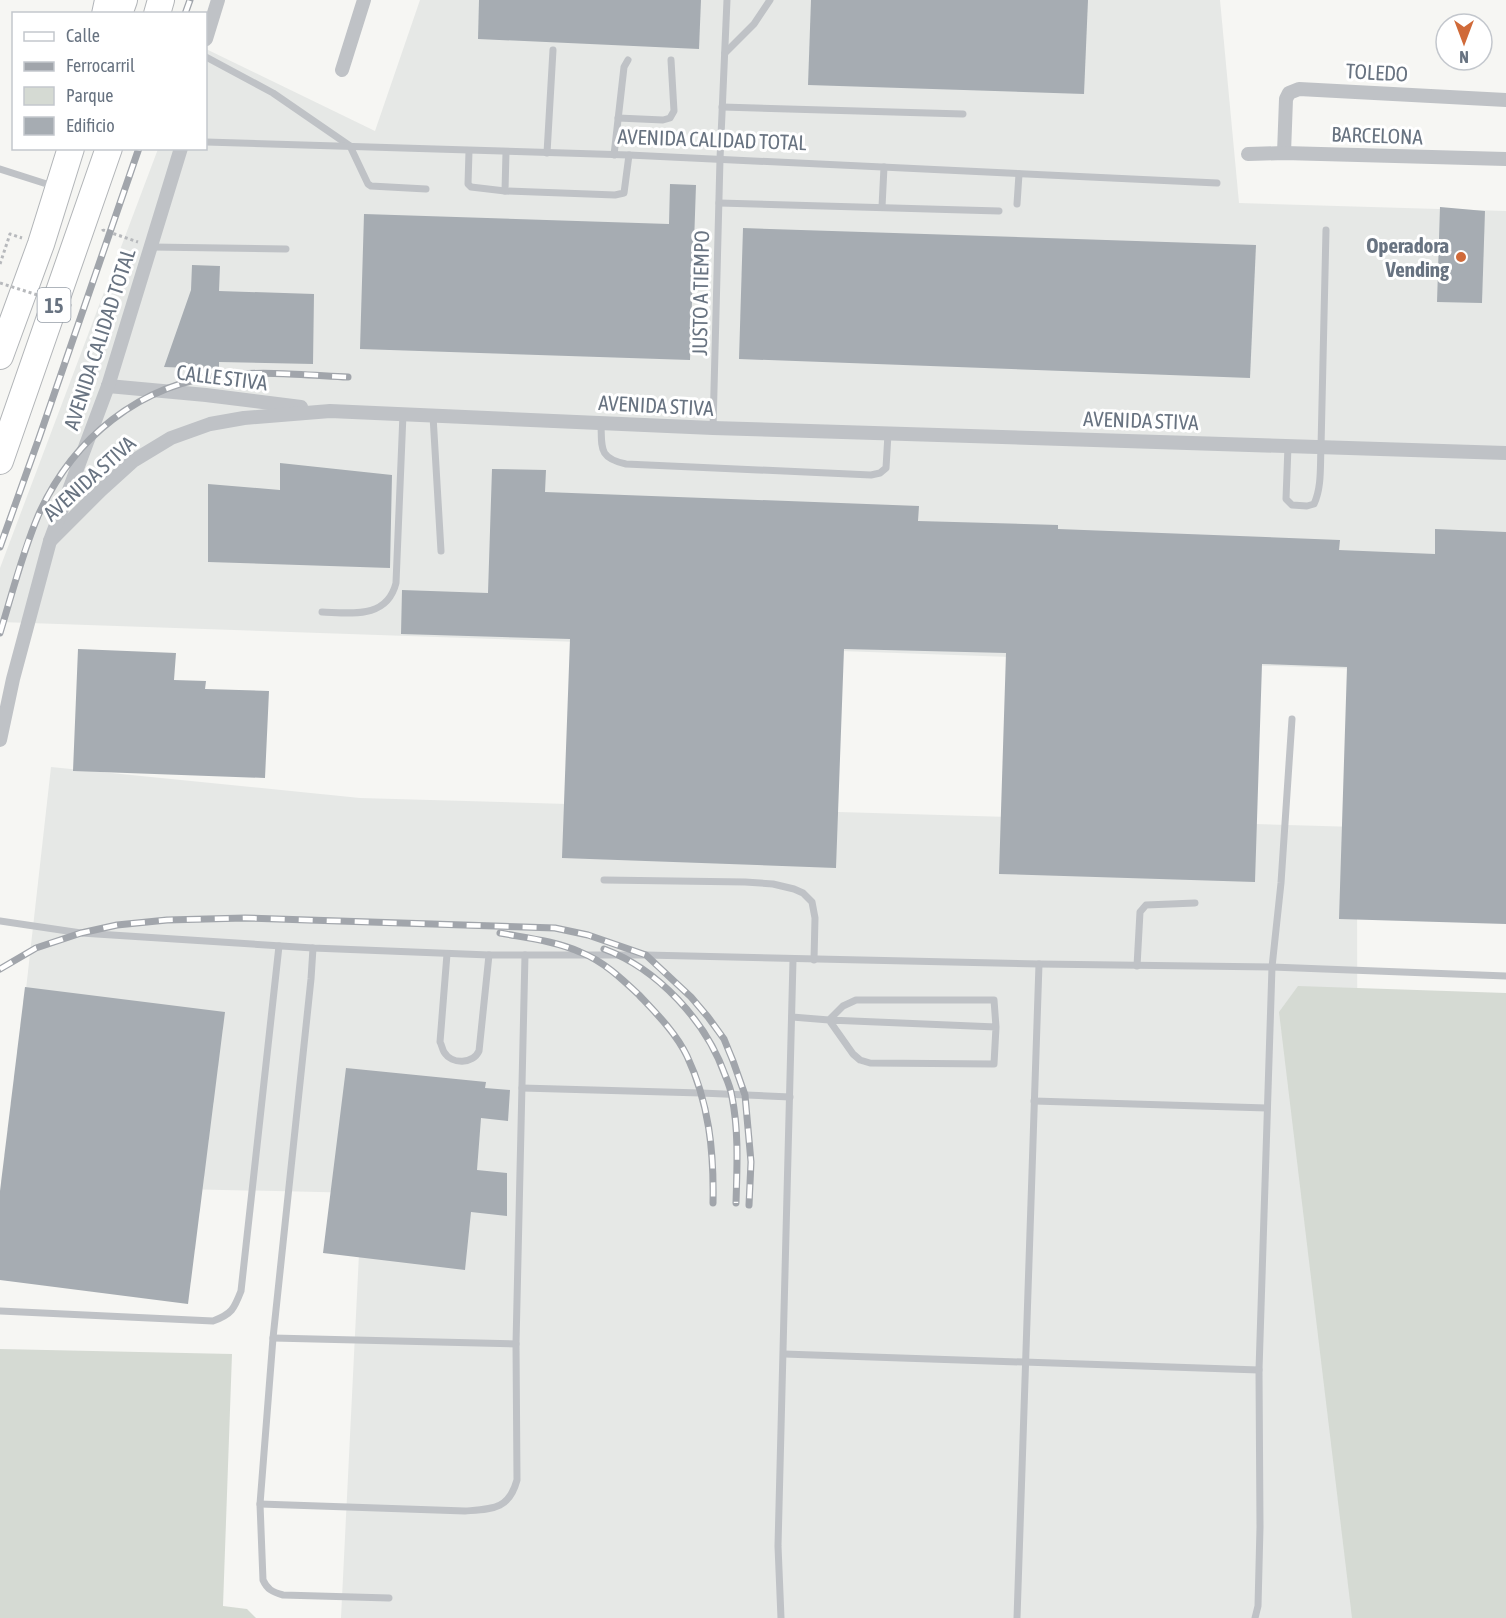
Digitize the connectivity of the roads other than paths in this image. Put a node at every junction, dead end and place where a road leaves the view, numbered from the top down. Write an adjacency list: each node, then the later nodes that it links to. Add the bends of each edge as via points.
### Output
1 (218, 0): 5 (street)
2 (364, 0): 11 (street)
3 (728, 0): 7 (lane, JUSTO A TIEMPO)
4 (770, 0): 7 (lane, via 754,24)
5 (207, 36)
6 (554, 50): 23 (lane)
7 (725, 53): 13 (lane, JUSTO A TIEMPO)
8 (207, 58): 17 (lane, via 273,93)
9 (628, 60): 15 (lane)
10 (671, 60): 15 (lane, via 674,111 670,118)
11 (342, 70)
12 (1506, 100): 24 (street, TOLEDO, via 1299,89 1286,99)
13 (722, 107): 14 (lane); 28 (lane, JUSTO A TIEMPO)
14 (963, 114)
15 (618, 118): 27 (lane)
16 (207, 142): 17 (lane, AVENIDA CALIDAD TOTAL)
17 (350, 146): 21 (lane, AVENIDA CALIDAD TOTAL); 35 (lane, via 371,186)
18 (70, 150): 34 (highway, 15)
19 (108, 150): 55 (highway, 15)
20 (180, 150): 42 (street, AVENIDA CALIDAD TOTAL)
21 (469, 151): 22 (lane, AVENIDA CALIDAD TOTAL); 36 (lane, via 468,184)
22 (506, 152): 23 (lane, AVENIDA CALIDAD TOTAL); 36 (lane)
23 (547, 153): 27 (lane, AVENIDA CALIDAD TOTAL)
24 (1284, 153): 25 (street, BARCELONA); 29 (street, BARCELONA)
25 (1248, 154)
26 (629, 155): 27 (lane, AVENIDA CALIDAD TOTAL); 28 (lane, AVENIDA CALIDAD TOTAL); 36 (lane, via 624,193)
27 (614, 156)
28 (720, 159): 30 (lane, AVENIDA CALIDAD TOTAL); 37 (lane, JUSTO A TIEMPO)
29 (1506, 159)
30 (884, 167): 32 (lane, AVENIDA CALIDAD TOTAL); 39 (lane)
31 (0, 169): 34 (lane)
32 (1019, 174): 33 (lane, AVENIDA CALIDAD TOTAL); 38 (lane)
33 (1217, 183)
34 (58, 188): 44 (highway, 15)
35 (426, 189)
36 (505, 191)
37 (719, 203): 39 (lane); 50 (lane, JUSTO A TIEMPO)
38 (1017, 204)
39 (882, 207): 40 (lane)
40 (999, 211)
41 (1326, 230): 53 (lane)
42 (151, 247): 43 (lane); 45 (street, AVENIDA CALIDAD TOTAL)
43 (286, 249)
44 (0, 353)
45 (108, 386): 46 (street, CALLE STIVA); 56 (street, AVENIDA CALIDAD TOTAL)
46 (330, 411): 47 (street, AVENIDA STIVA); 56 (street, AVENIDA STIVA, via 244,418 210,424 171,438 133,461)
47 (403, 414): 48 (street, AVENIDA STIVA); 58 (lane, via 393,594 370,610)
48 (433, 416): 49 (street, AVENIDA STIVA); 57 (lane)
49 (601, 423): 50 (street, AVENIDA STIVA); 51 (lane, via 603,453 626,464 871,475 886,468)
50 (713, 428): 51 (street, AVENIDA STIVA)
51 (888, 434): 52 (street, AVENIDA STIVA)
52 (1288, 446): 53 (street, AVENIDA STIVA); 53 (lane, via 1287,499 1292,505 1307,506 1314,504 1317,496)
53 (1322, 447): 54 (street, AVENIDA STIVA)
54 (1506, 453)
55 (0, 461)
56 (50, 541): 60 (street, AVENIDA STIVA)
57 (441, 551)
58 (322, 612)
59 (1292, 719): 73 (lane)
60 (0, 740)
61 (604, 880): 70 (lane, via 745,882 794,889 812,902)
62 (1195, 903): 72 (lane, via 1146,905 1140,912)
63 (0, 921): 64 (lane, via 81,933)
64 (279, 946): 65 (lane); 82 (lane, via 241,1290 235,1306 213,1321)
65 (313, 948): 66 (lane); 83 (lane)
66 (447, 954): 67 (lane); 67 (lane, via 440,1042 450,1059 461,1061 476,1057 479,1051)
67 (489, 955): 68 (lane)
68 (525, 955): 69 (lane); 78 (lane)
69 (793, 960): 70 (lane); 75 (lane)
70 (814, 960): 71 (lane)
71 (1039, 964): 72 (lane); 80 (lane)
72 (1137, 966): 73 (lane)
73 (1272, 967): 74 (lane); 81 (lane)
74 (1506, 976)
75 (792, 1017): 76 (lane); 79 (lane)
76 (829, 1020): 77 (lane); 77 (lane, via 856,1000 994,1000); 77 (lane, via 853,1054 870,1063 994,1064)
77 (996, 1027)
78 (522, 1088): 79 (lane); 84 (lane)
79 (790, 1097): 85 (lane)
80 (1034, 1101): 81 (lane); 86 (lane)
81 (1267, 1108): 87 (lane)
82 (0, 1311)
83 (273, 1338): 84 (lane); 88 (lane)
84 (516, 1344): 88 (lane, via 517,1480 509,1498 499,1506 465,1511)
85 (784, 1354): 86 (lane); 90 (lane, via 778,1546)
86 (1026, 1362): 87 (lane); 91 (lane)
87 (1259, 1370): 92 (lane, via 1260,1527)
88 (260, 1504): 89 (lane, via 266,1587 283,1595)
89 (389, 1598)
90 (781, 1618)
91 (1017, 1618)
92 (1255, 1618)

